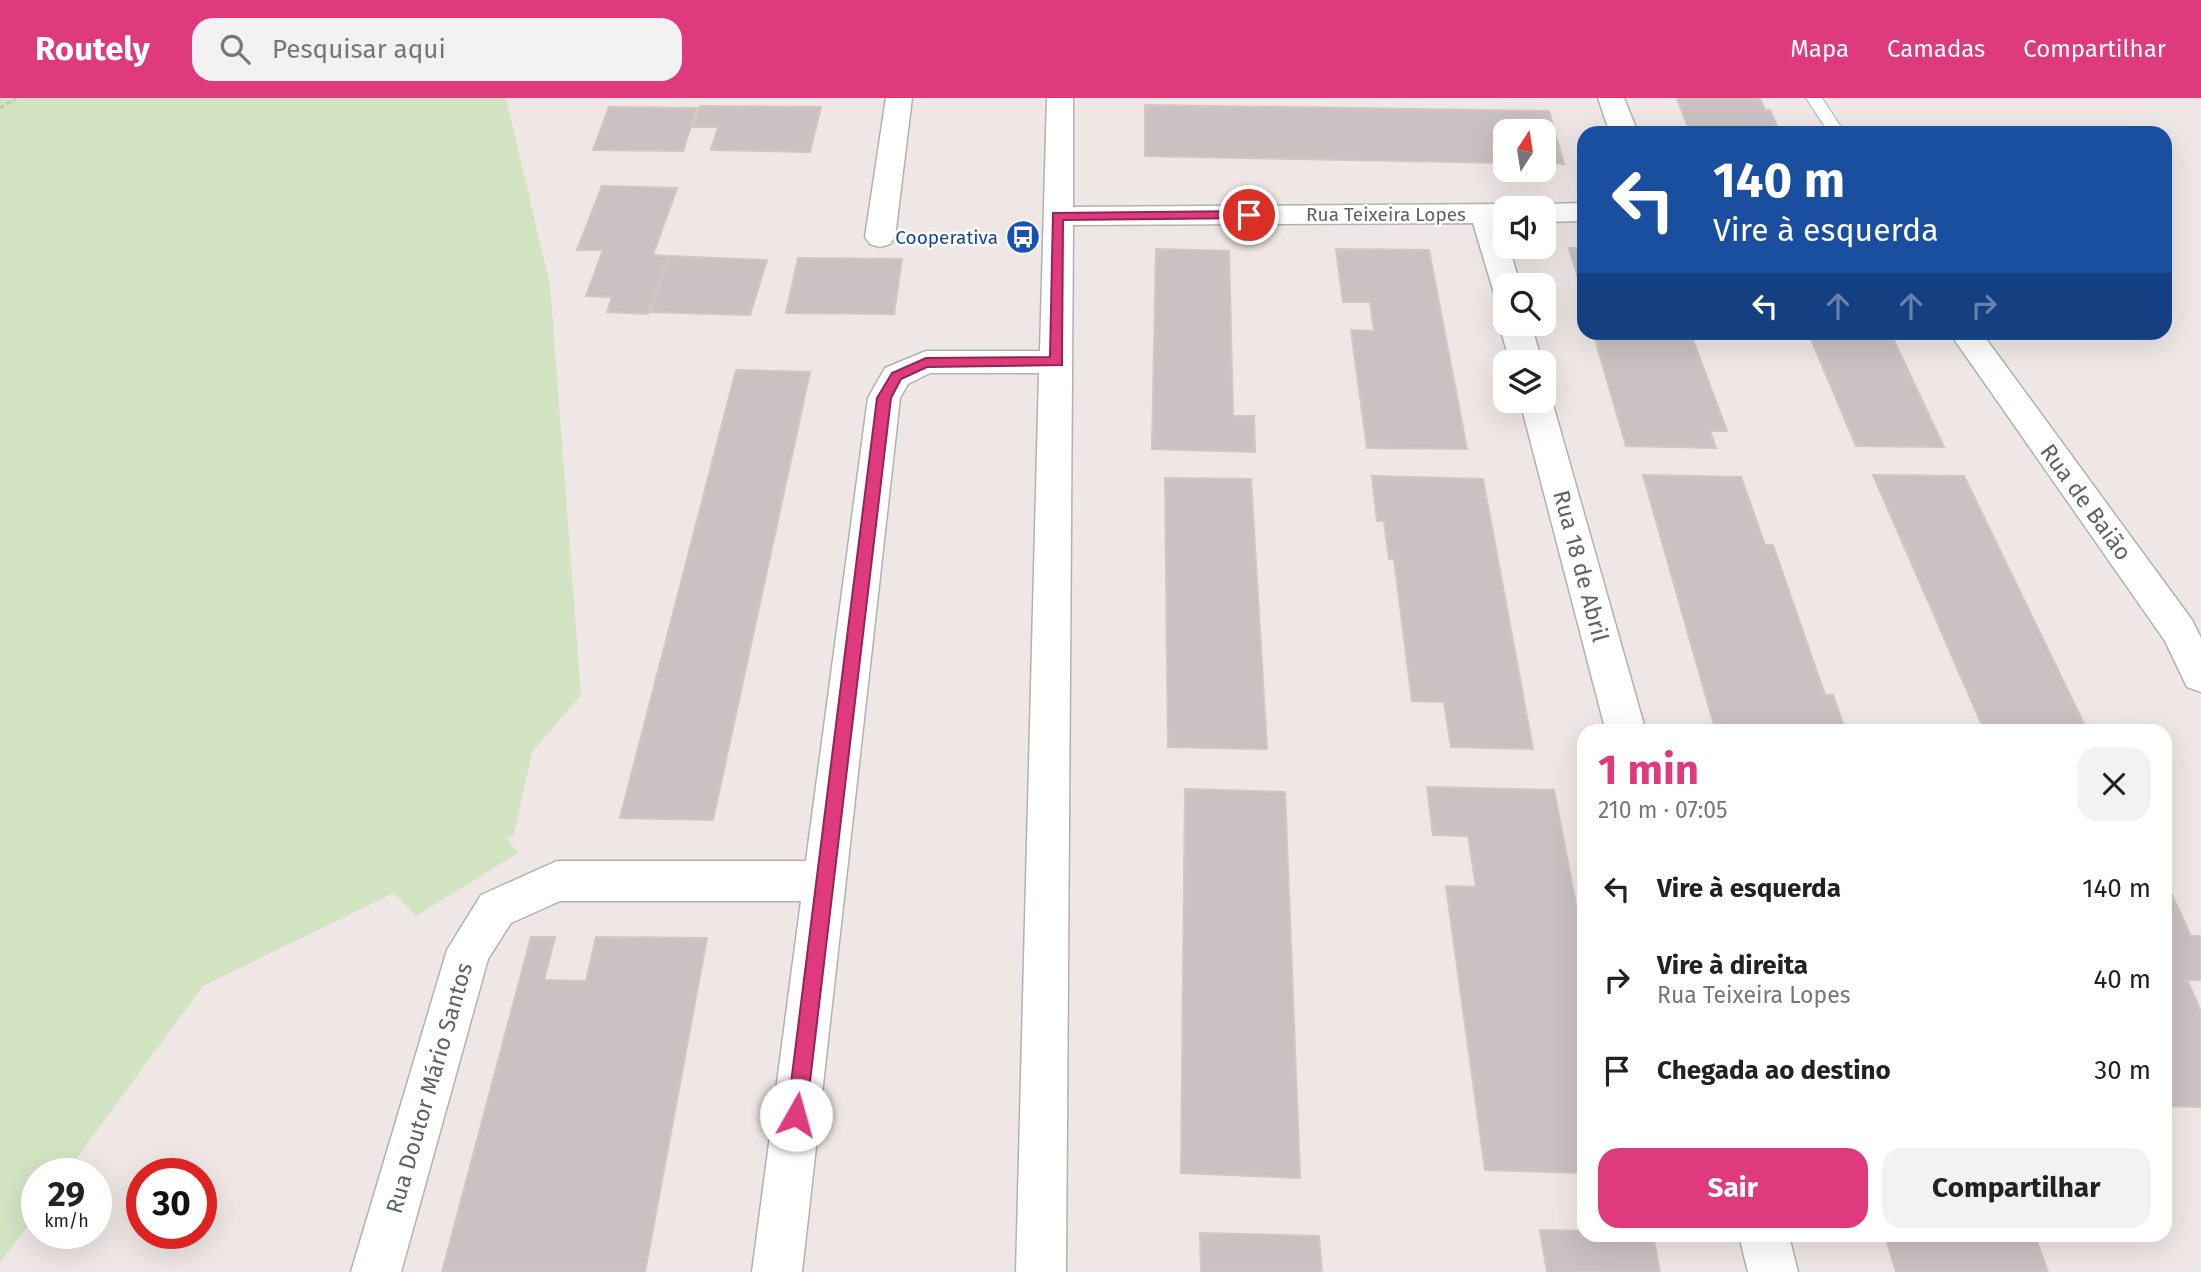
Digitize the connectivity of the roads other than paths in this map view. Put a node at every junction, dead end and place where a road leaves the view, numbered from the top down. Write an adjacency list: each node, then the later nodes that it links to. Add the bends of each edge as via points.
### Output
1 (899, 98): 11 (street)
2 (1060, 98): 10 (street)
3 (1611, 98): 5 (street)
4 (1814, 98): 6 (lane)
5 (1621, 126)
6 (1832, 126)
7 (1577, 212): 8 (street)
8 (1556, 213)
9 (1493, 214): 10 (street, Rua Teixeira Lopes)
10 (1057, 216): 13 (street)
11 (880, 237)
12 (1970, 340): 15 (street, Rua de Baião, via 2179,631)
13 (1057, 362): 17 (street, via 926,362 896,376 884,398); 21 (street)
14 (1539, 413): 16 (street, Rua 18 de Abril)
15 (2201, 676)
16 (1624, 724)
17 (825, 881): 19 (street, Rua Doutor Mário Santos, via 557,881 496,909 469,950); 20 (street)
18 (1765, 1242): 22 (street)
19 (376, 1272)
20 (777, 1272)
21 (1041, 1272)
22 (1773, 1272)

